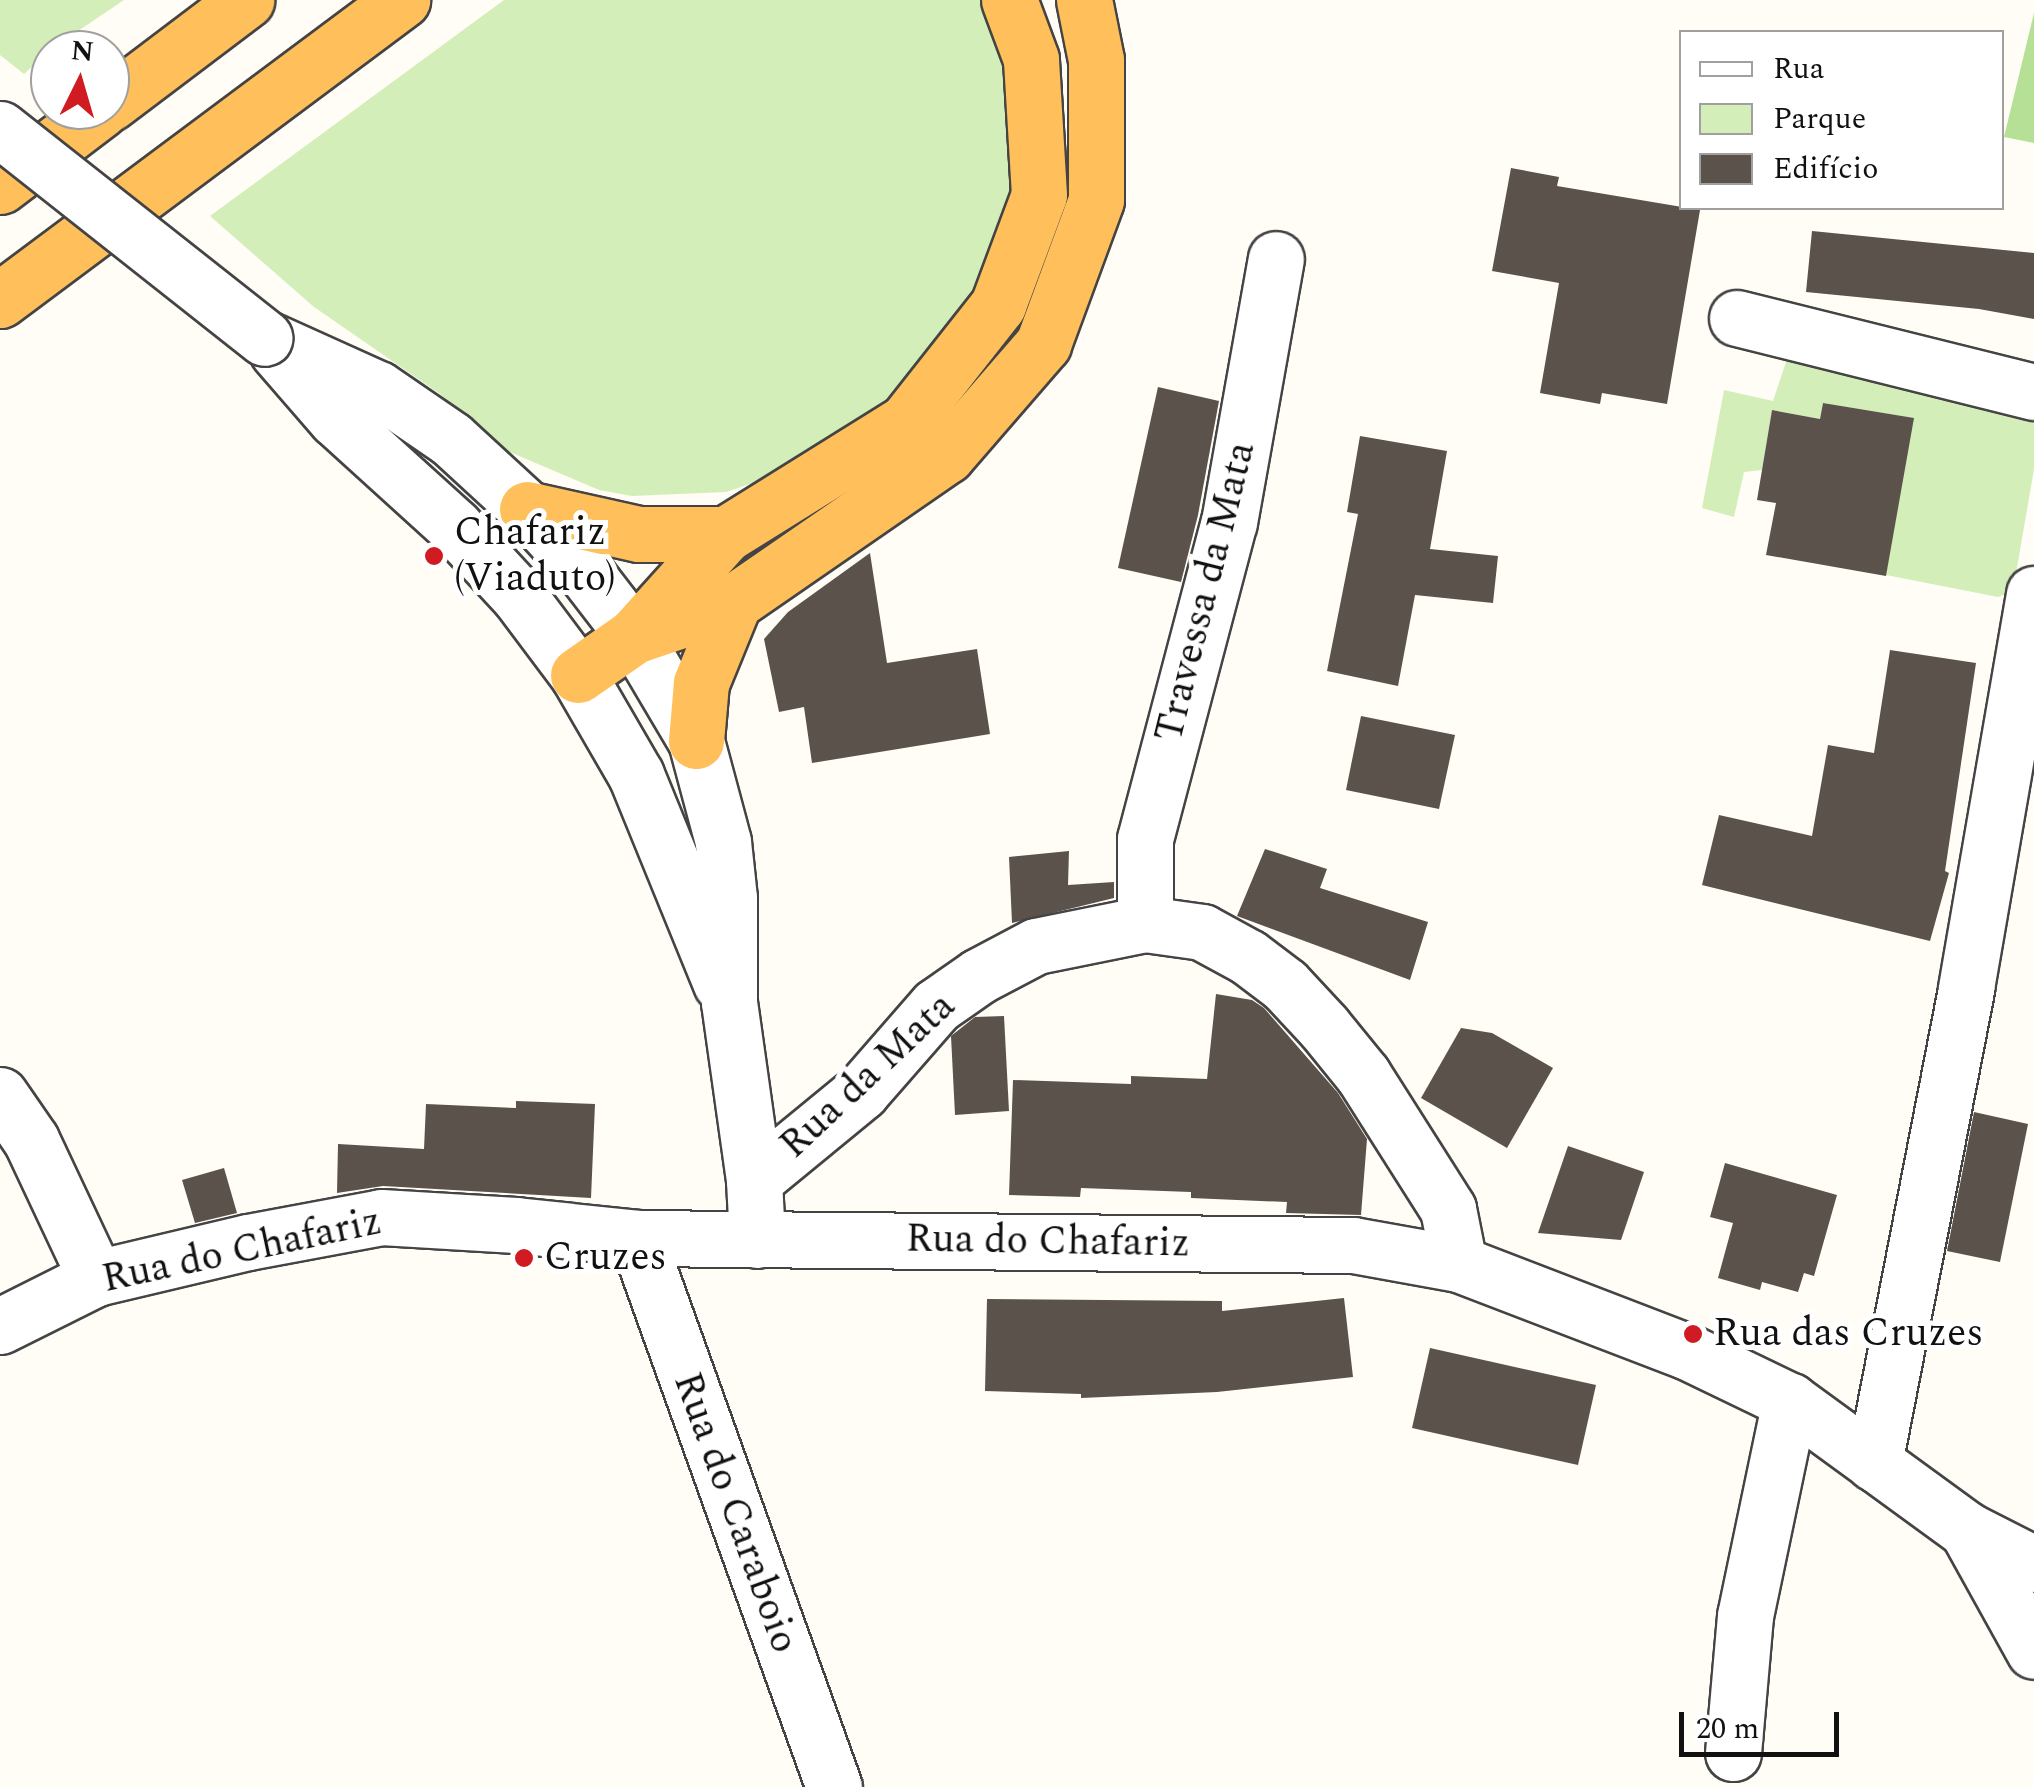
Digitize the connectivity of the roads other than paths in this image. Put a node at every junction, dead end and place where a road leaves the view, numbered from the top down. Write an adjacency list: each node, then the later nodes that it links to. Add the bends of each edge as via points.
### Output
1 (246, 0): 5 (highway)
2 (402, 0): 10 (highway)
3 (1008, 0): 15 (highway, via 1031,59 1038,194 998,304 906,422)
4 (1084, 0): 17 (highway, via 1096,60 1096,200 1043,344 947,455)
5 (130, 88)
6 (0, 129): 12 (street, bridge)
7 (74, 130): 8 (highway)
8 (0, 186)
9 (1276, 259): 21 (street, Travessa da Mata, via 1229,522 1145,839)
10 (0, 300)
11 (1737, 318): 13 (street)
12 (265, 338): 14 (street, via 378,389 451,439); 19 (street, via 336,419 454,526 518,595)
13 (2034, 392)
14 (527, 509): 15 (highway, via 639,534); 18 (street)
15 (726, 534): 18 (highway)
16 (2034, 594): 31 (street)
17 (734, 602): 18 (highway); 20 (highway, via 701,683)
18 (634, 636): 19 (highway); 20 (street)
19 (578, 675): 22 (street, via 636,775)
20 (696, 742): 22 (street, via 723,842)
21 (1145, 924): 24 (street, Rua da Mata, via 1036,946 979,976 936,1006 861,1092); 27 (street, Rua da Mata, via 1202,932 1248,957 1324,1027 1364,1075 1448,1209)
22 (729, 1002): 24 (street)
23 (0, 1094): 28 (street, via 31,1140)
24 (754, 1180): 26 (street)
25 (637, 1238): 26 (street, Rua do Chafariz); 28 (street, Rua do Chafariz, via 381,1218); 36 (street, Rua do Caraboio)
26 (756, 1240): 27 (street, Rua do Chafariz, via 1353,1245)
27 (1460, 1264): 30 (street, Rua do Chafariz, via 1688,1352)
28 (96, 1278): 29 (street, Rua do Chafariz)
29 (0, 1326)
30 (1790, 1401): 31 (street, Rua do Chafariz); 35 (street, via 1746,1616)
31 (1874, 1462): 32 (street, Rua do Chafariz)
32 (1967, 1530): 33 (street, Rua do Chafariz); 34 (street)
33 (2034, 1564)
34 (2034, 1651)
35 (1733, 1754)
36 (834, 1787)

